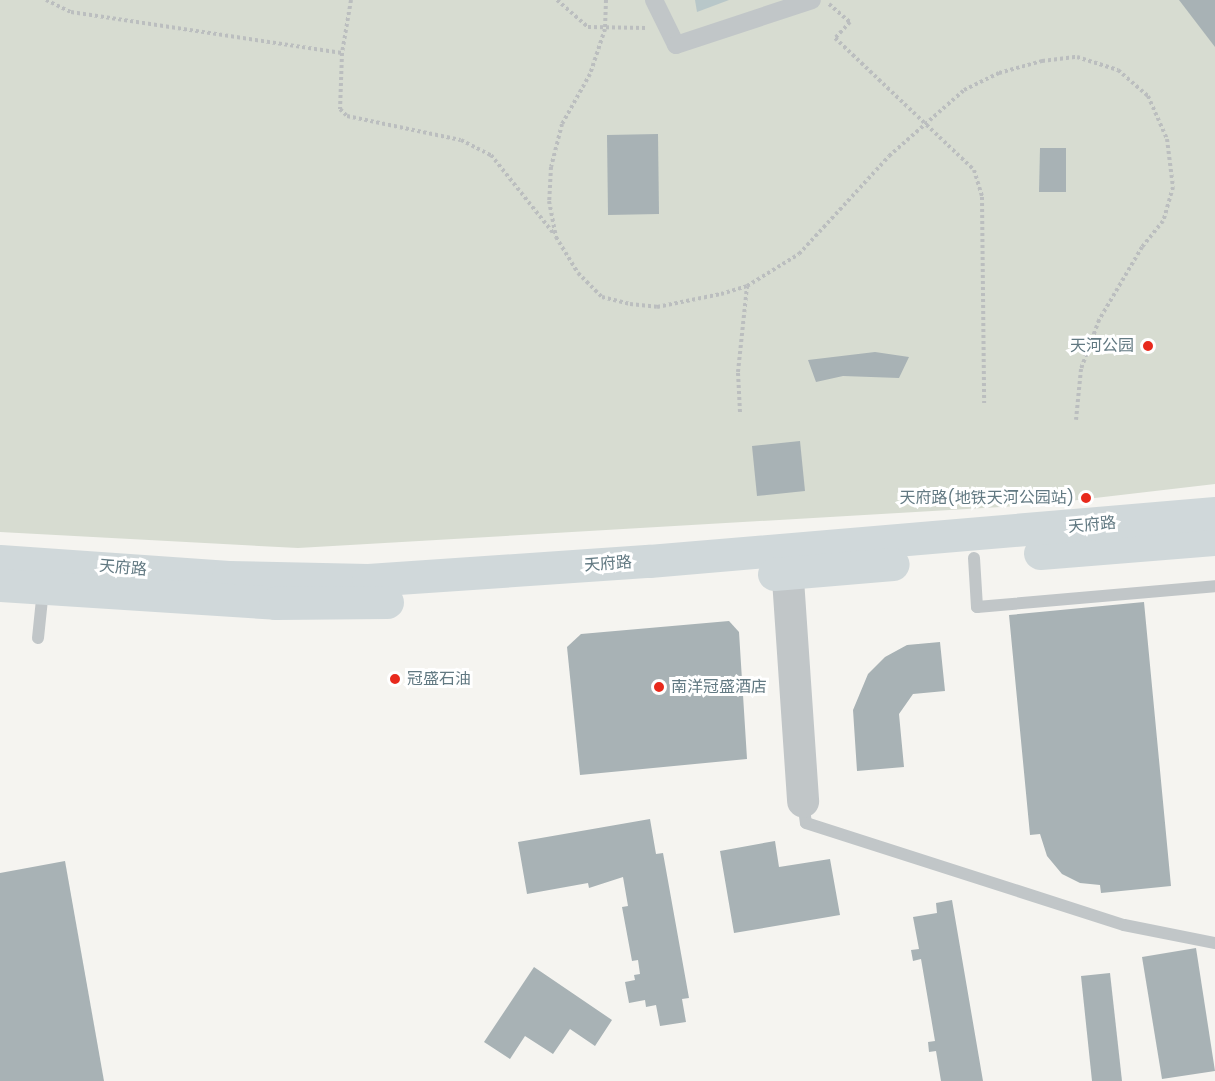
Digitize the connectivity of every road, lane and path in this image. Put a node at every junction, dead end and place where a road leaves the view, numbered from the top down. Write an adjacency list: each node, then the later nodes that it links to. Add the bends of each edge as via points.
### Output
1 (46, 0): 10 (path, via 70,12)
2 (351, 0): 10 (path)
3 (557, 0): 9 (path, via 588,27)
4 (606, 0): 9 (path)
5 (654, 0): 8 (street)
6 (812, 0): 8 (street, via 676,45)
7 (825, 0): 11 (path, via 850,22 835,38)
8 (664, 26): 9 (path)
9 (605, 29): 12 (path, via 590,74 562,124 551,167 549,201)
10 (342, 53): 12 (path, via 339,99 340,109 347,116 461,140 491,155)
11 (923, 124): 13 (path, via 799,254); 14 (path, via 974,170 982,197); 16 (path, via 964,90 999,73 1042,61 1077,57 1118,70 1148,96 1167,139 1173,187 1162,221 1099,320 1082,369)
12 (556, 237): 13 (path, via 578,273 602,297 657,307)
13 (747, 286): 15 (path, via 738,372)
14 (984, 403)
15 (740, 412)
16 (1076, 420)
17 (1215, 513): 21 (main road, 天府路)
18 (1215, 539): 19 (main road, 天府路)
19 (974, 558): 21 (main road, 天府路); 24 (lane, via 977,607)
20 (0, 561): 21 (main road, 天府路, via 228,577 368,580)
21 (787, 561): 23 (main road, 天府路, via 460,598 320,604); 26 (street)
22 (0, 585): 23 (main road, 天府路)
23 (44, 586): 25 (lane)
24 (1215, 586)
25 (38, 638)
26 (803, 801): 27 (lane, via 806,823 1124,925)
27 (1215, 943)

